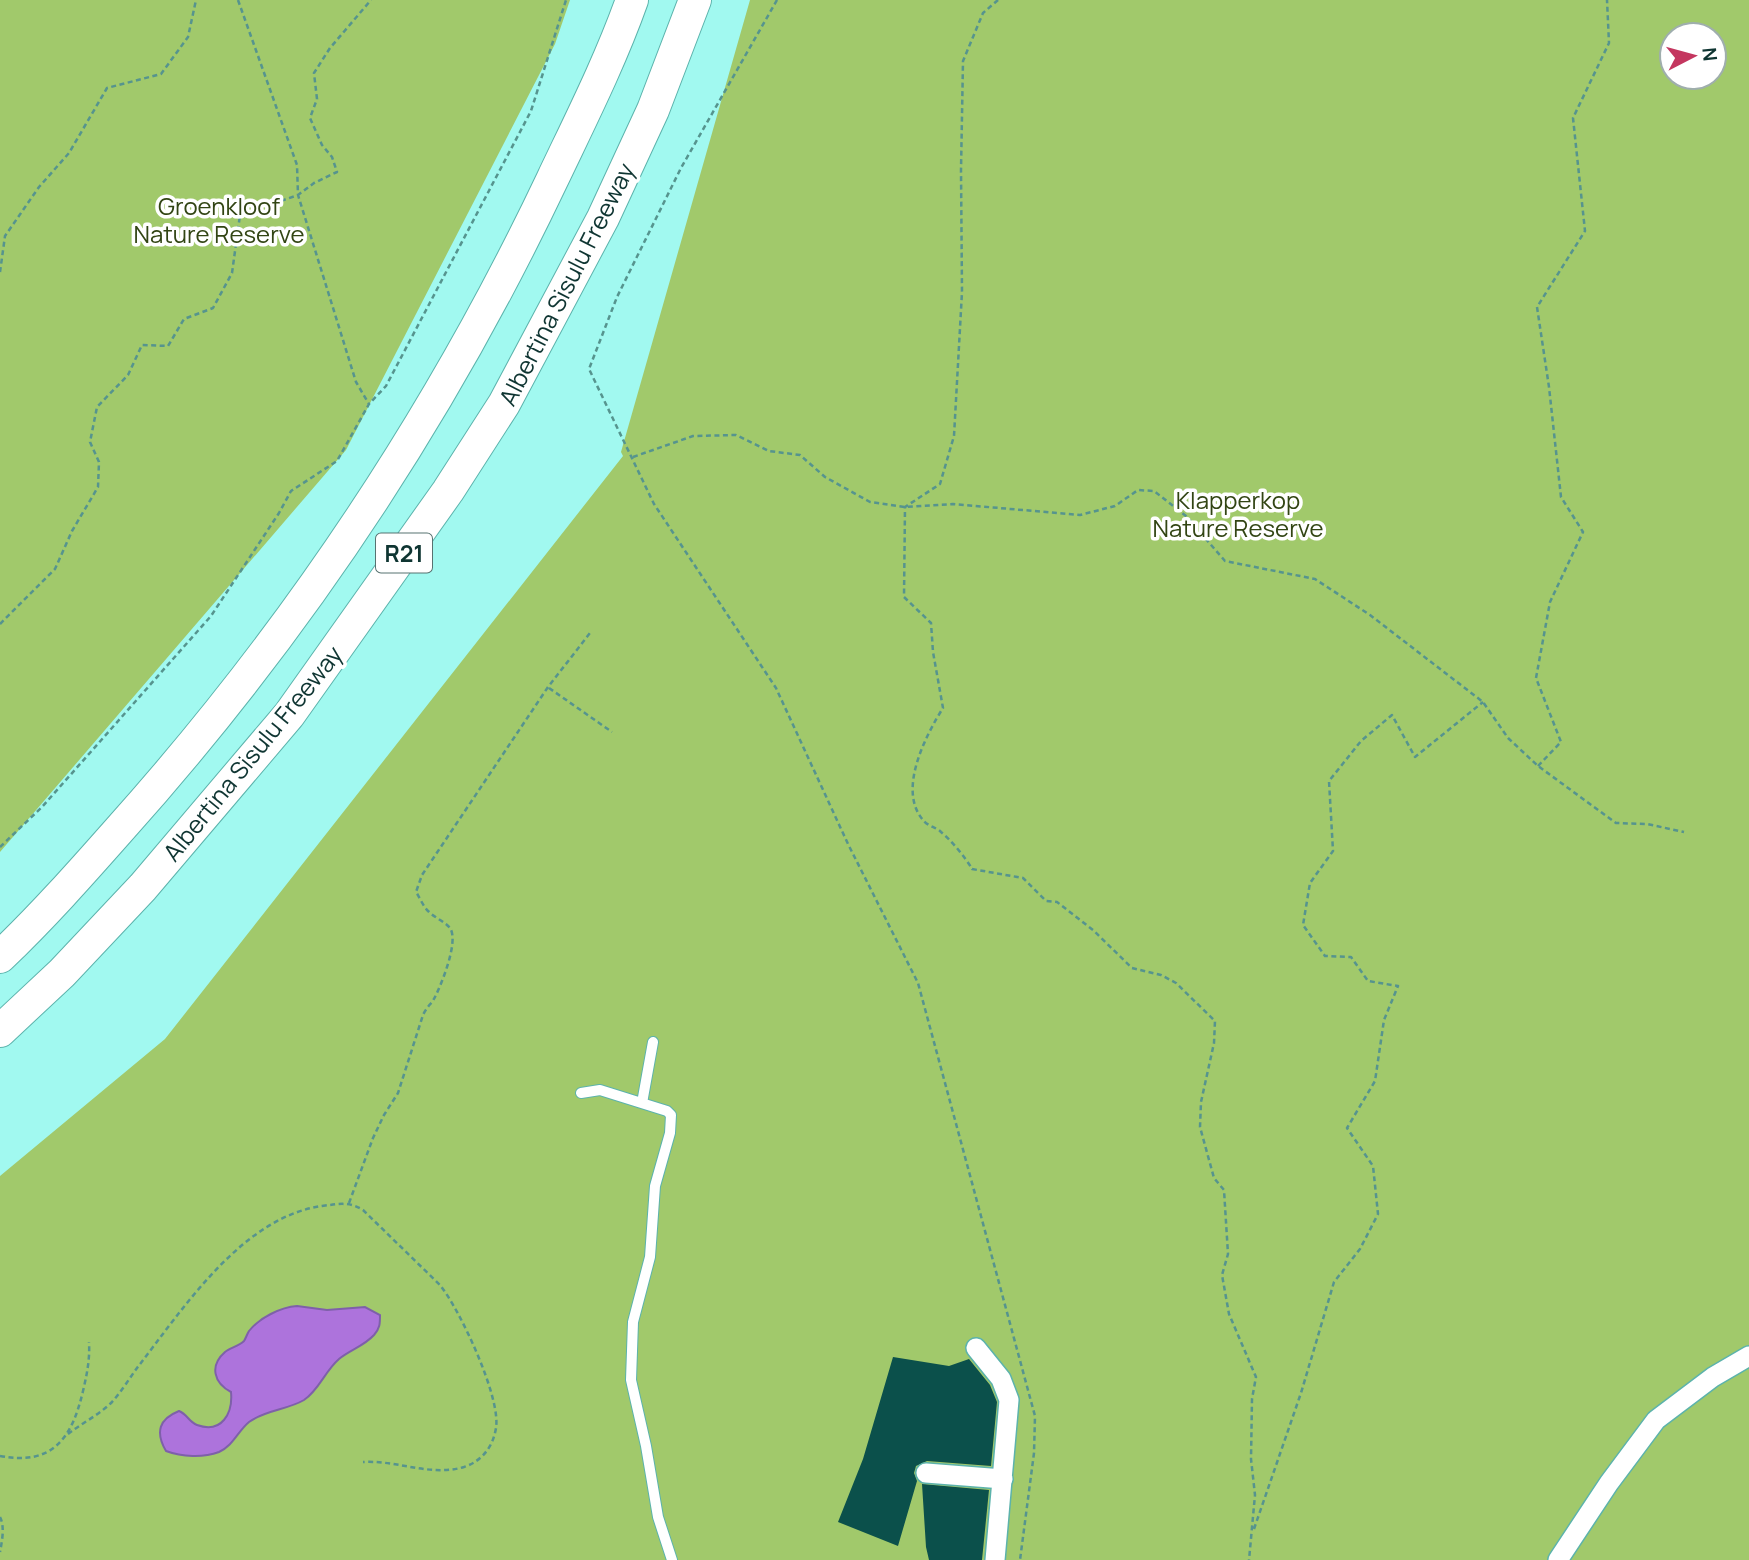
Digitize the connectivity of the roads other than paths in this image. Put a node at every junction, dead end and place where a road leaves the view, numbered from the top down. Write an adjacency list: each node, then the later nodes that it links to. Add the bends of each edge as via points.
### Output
1 (632, 0): 3 (highway, Albertina Sisulu Freeway / R21, via 534,218 453,370 312,590 171,772)
2 (695, 0): 4 (highway, Albertina Sisulu Freeway / R21, via 653,110 603,218 504,404 448,491 289,715 143,887)
3 (0, 957)
4 (0, 1031)
5 (653, 1042): 7 (lane)
6 (581, 1093): 7 (lane, via 600,1090)
7 (642, 1103): 12 (lane, via 667,1111 672,1123 656,1180 650,1257 633,1322 631,1380 658,1517)
8 (976, 1348): 11 (street, via 997,1372 1009,1401)
9 (1749, 1356): 14 (street, via 1656,1420)
10 (926, 1473): 11 (street)
11 (1003, 1479): 13 (street)
12 (672, 1560)
13 (995, 1560)
14 (1558, 1560)

